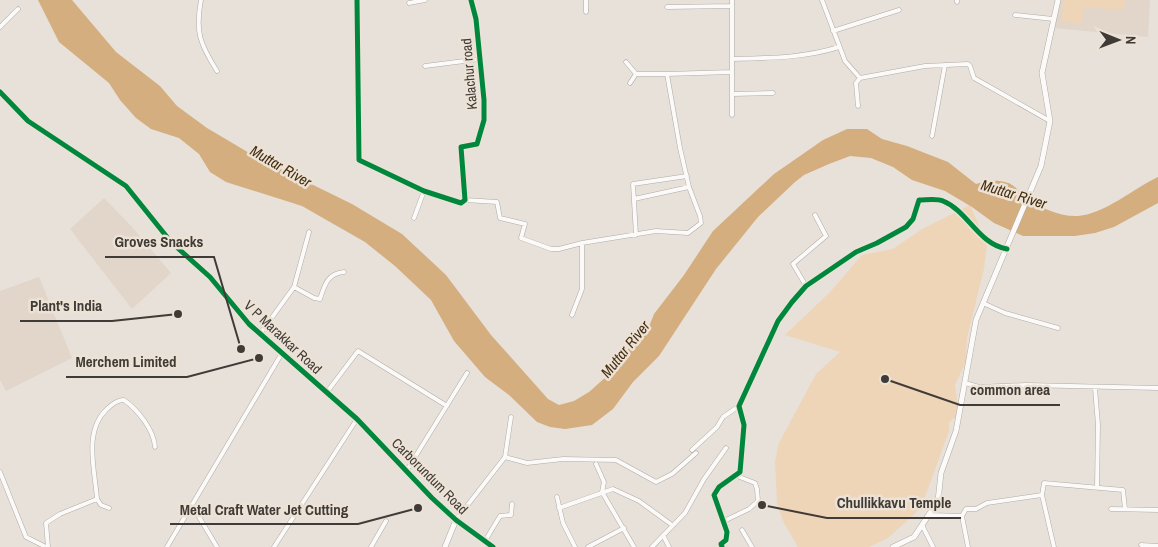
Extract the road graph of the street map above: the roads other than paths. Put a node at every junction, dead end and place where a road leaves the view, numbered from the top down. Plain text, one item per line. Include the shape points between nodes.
1 (200, 0) edge
2 (357, 0) edge
3 (425, 0) edge
4 (471, 0) edge
5 (586, 0) edge
6 (732, 0) edge
7 (822, 0) edge
8 (1058, 0) edge
9 (409, 3) dead end
10 (667, 6) dead end
11 (732, 6) junction
12 (18, 9) dead end
13 (899, 10) dead end
14 (586, 12) dead end
15 (1015, 15) dead end
16 (1054, 19) junction
17 (0, 28) edge
18 (834, 31) junction
19 (840, 47) junction
20 (480, 59) junction
21 (732, 59) junction
22 (626, 62) dead end
23 (945, 65) junction
24 (425, 66) dead end
25 (218, 71) dead end
26 (732, 72) junction
27 (636, 74) junction
28 (667, 74) junction
29 (860, 78) junction
30 (630, 83) dead end
31 (0, 92) edge
32 (773, 93) dead end
33 (732, 94) junction
34 (858, 106) dead end
35 (732, 114) dead end
36 (1050, 121) junction
37 (932, 136) dead end
38 (687, 176) junction
39 (689, 187) junction
40 (424, 191) junction
41 (634, 198) junction
42 (465, 200) junction
43 (815, 216) dead end
44 (414, 218) dead end
45 (309, 232) dead end
46 (636, 235) junction
47 (582, 243) junction
48 (1007, 249) junction
49 (344, 272) dead end
50 (806, 286) junction
51 (294, 287) junction
52 (983, 303) junction
53 (572, 315) dead end
54 (1058, 328) dead end
55 (260, 334) junction
56 (282, 353) junction
57 (467, 373) dead end
58 (965, 384) junction
59 (1095, 388) junction
60 (1158, 388) edge
61 (328, 392) junction
62 (447, 406) junction
63 (738, 406) junction
64 (511, 417) dead end
65 (357, 419) junction
66 (376, 438) joint
67 (155, 447) dead end
68 (726, 448) dead end
69 (504, 458) junction
70 (596, 464) dead end
71 (407, 470) junction
72 (0, 472) edge
73 (737, 476) junction
74 (1097, 487) junction
75 (602, 492) junction
76 (1042, 495) junction
77 (557, 497) dead end
78 (97, 499) junction
79 (512, 504) dead end
80 (192, 506) junction
81 (109, 508) dead end
82 (559, 508) junction
83 (1111, 509) dead end
84 (1125, 509) junction
85 (1158, 510) edge
86 (929, 515) junction
87 (962, 516) junction
88 (456, 520) junction
89 (386, 521) dead end
90 (724, 521) junction
91 (672, 525) junction
92 (922, 525) junction
93 (624, 528) junction
94 (742, 530) dead end
95 (664, 537) junction
96 (485, 541) junction
97 (1141, 545) dead end
98 (46, 546) edge
99 (1158, 546) edge
100 (167, 547) edge
101 (217, 547) edge
102 (274, 547) edge
103 (370, 547) edge
104 (445, 547) edge
105 (493, 547) edge
106 (575, 547) edge
107 (588, 547) edge
108 (634, 547) edge
109 (652, 547) edge
110 (669, 547) edge
111 (722, 547) edge
112 (752, 547) edge
113 (893, 547) edge
114 (933, 547) edge
115 (968, 547) edge
116 (1054, 547) edge

1 - 25 street via 198,34 202,47
2 - 40 street via 359,160
3 - 9 street
4 - 20 street, Kalachur road
5 - 14 street
6 - 11 street
7 - 18 street
8 - 16 street
10 - 11 street
11 - 21 street
12 - 17 street
13 - 18 street
15 - 16 street
16 - 36 street via 1042,73
18 - 19 street
19 - 21 street via 791,58
19 - 29 street via 845,61
20 - 24 street
20 - 42 street, Kalachur road via 484,120 477,144 461,147
21 - 26 street
22 - 27 street
23 - 29 street
23 - 36 street via 970,66 974,78
23 - 37 street
26 - 28 street
26 - 33 street
27 - 28 street
27 - 30 street
28 - 38 street
29 - 34 street via 856,83
31 - 55 street, V P Marakkar Road via 28,121 126,186 171,242 210,277
32 - 33 street
33 - 35 street
36 - 48 street via 1041,166
38 - 39 street
38 - 41 street via 633,184
39 - 41 street
39 - 46 street via 700,216 701,223 696,229 688,233 656,231
40 - 42 street via 461,203
40 - 44 street
41 - 46 street
42 - 47 street via 497,202 500,218 525,224 521,238 533,243 559,249
43 - 50 street via 826,236 793,264
45 - 51 street
46 - 47 street
47 - 53 street via 582,289
48 - 50 street via 998,248 942,200 919,200 913,219 906,227 856,252
48 - 52 street
49 - 51 street via 334,273 326,280 320,299
50 - 63 street via 778,321 758,370
51 - 55 street
52 - 54 street via 1005,313
52 - 58 street via 976,320
55 - 56 street, V P Marakkar Road
56 - 61 street, V P Marakkar Road
56 - 80 street
57 - 62 street
58 - 59 street via 979,387 1026,384
58 - 86 street via 956,431 941,473 938,501
59 - 60 street
59 - 74 street
61 - 62 street via 358,351
61 - 65 street, V P Marakkar Road
62 - 71 street
63 - 69 street via 723,416 717,427 672,474 656,482 616,460 563,459 527,463
63 - 73 street via 744,425
64 - 69 street
65 - 66 street, V P Marakkar Road
65 - 102 street
66 - 71 street, Carborundum Road
67 - 78 street via 155,437 131,405 121,400 108,408 92,438
68 - 91 street via 689,507
69 - 88 street
70 - 75 street via 604,482
71 - 88 street, Carborundum Road
72 - 98 street via 26,537
73 - 90 street via 719,487 714,495
73 - 90 street via 755,483 758,501
74 - 76 street via 1044,483
74 - 84 street via 1123,490
75 - 82 street
75 - 91 street via 621,491
75 - 93 street
76 - 87 street via 987,503 976,509 966,509
76 - 116 street
77 - 82 street
78 - 81 street
78 - 98 street via 60,514 46,524
79 - 96 street via 511,515 500,516
80 - 100 street
80 - 101 street
82 - 106 street
83 - 84 street
84 - 85 street
86 - 87 street
86 - 92 street
87 - 115 street
88 - 96 street, Carborundum Road
88 - 104 street
89 - 103 street
90 - 111 street via 726,540
91 - 95 street
92 - 113 street via 914,537
92 - 114 street
93 - 107 street
93 - 108 street
94 - 112 street
95 - 109 street
95 - 110 street
96 - 105 street, Carborundum Road
97 - 99 street

